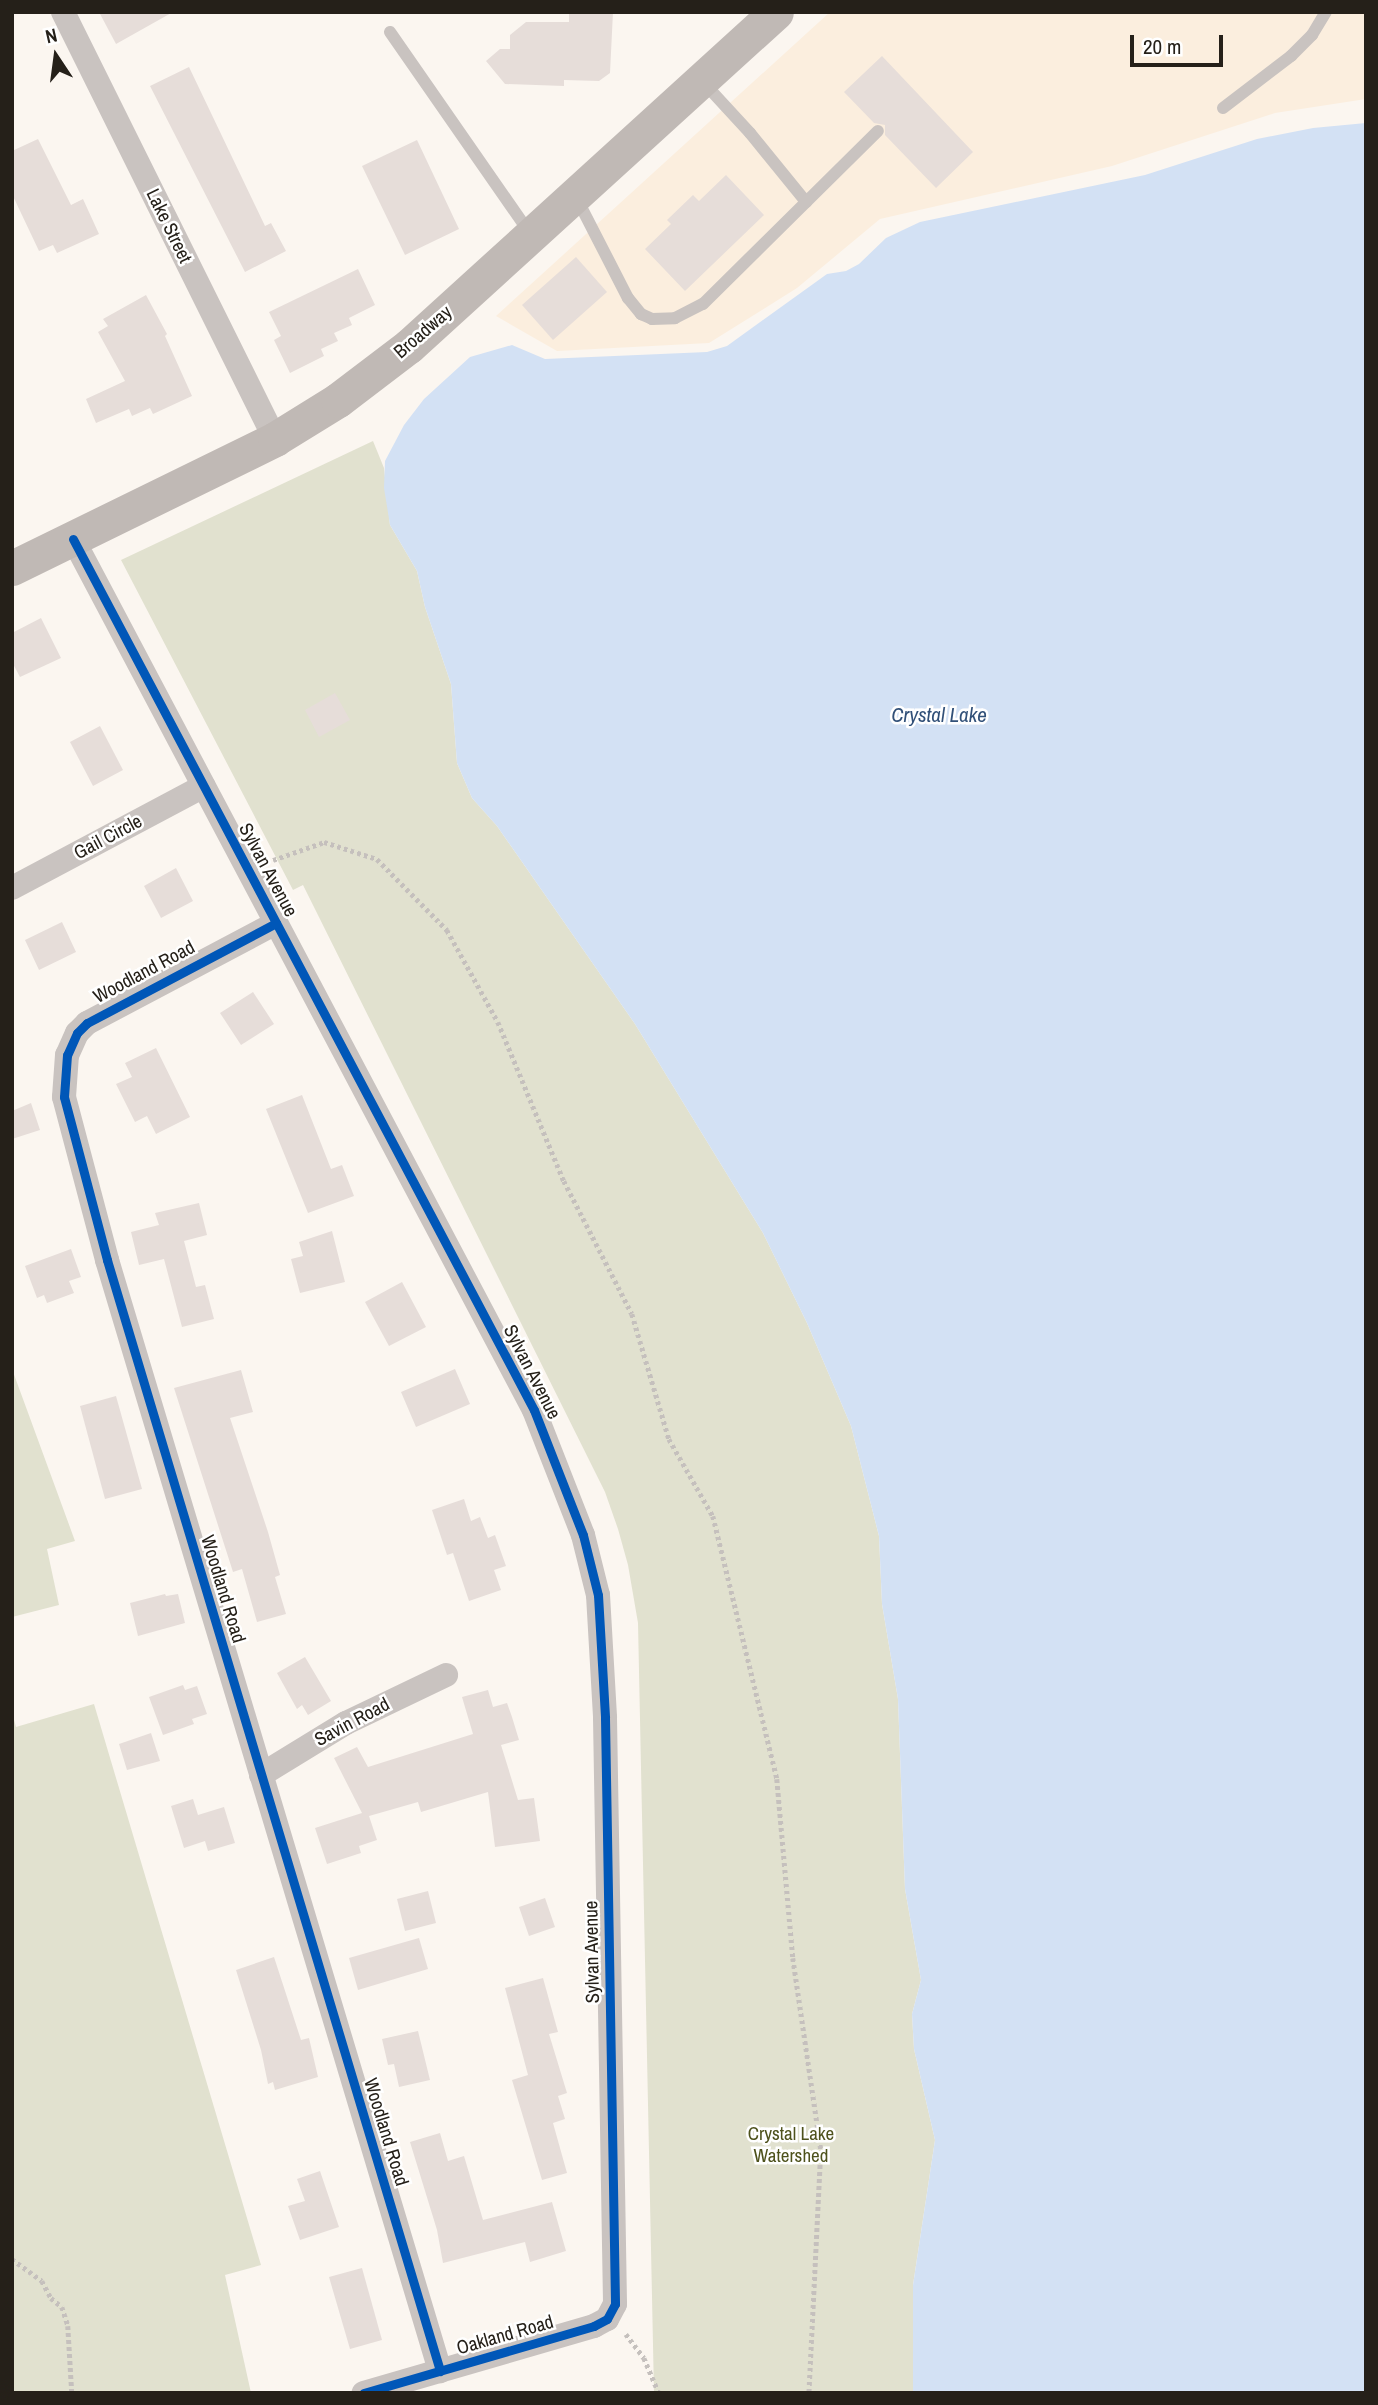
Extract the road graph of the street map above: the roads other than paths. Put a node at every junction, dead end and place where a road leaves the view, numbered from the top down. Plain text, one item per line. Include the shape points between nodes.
1 (63, 12) edge
2 (776, 12) edge
3 (1325, 12) edge
4 (390, 32) dead end
5 (701, 80) junction
6 (1223, 108) dead end
7 (878, 131) dead end
8 (575, 195) junction
9 (806, 202) junction
10 (531, 236) junction
11 (275, 439) junction
12 (73, 539) junction
13 (12, 568) edge
14 (204, 786) junction
15 (12, 888) edge
16 (276, 923) junction
17 (446, 1675) dead end
18 (261, 1775) junction
19 (610, 2314) joint
20 (440, 2371) junction
21 (364, 2393) edge

1 - 11 street, Lake Street
2 - 5 street, Broadway
3 - 6 lane via 1291,57
4 - 10 lane
5 - 8 street, Broadway
5 - 9 lane
7 - 9 lane
8 - 9 lane via 628,298 640,314 652,320 686,315 703,304
8 - 10 street, Broadway
10 - 11 street, Broadway via 379,370
11 - 12 street, Broadway
12 - 13 street, Broadway
12 - 14 street, Sylvan Avenue
14 - 15 street, Gail Circle
14 - 16 street, Sylvan Avenue
16 - 18 street, Woodland Road via 87,1023 67,1055 63,1087 107,1261
16 - 19 street, Sylvan Avenue via 534,1410 579,1522 595,1577 606,1718 617,2287
17 - 18 street, Savin Road via 346,1723
18 - 20 street, Woodland Road
19 - 20 street, Oakland Road via 603,2322 572,2334
20 - 21 street, Oakland Road

